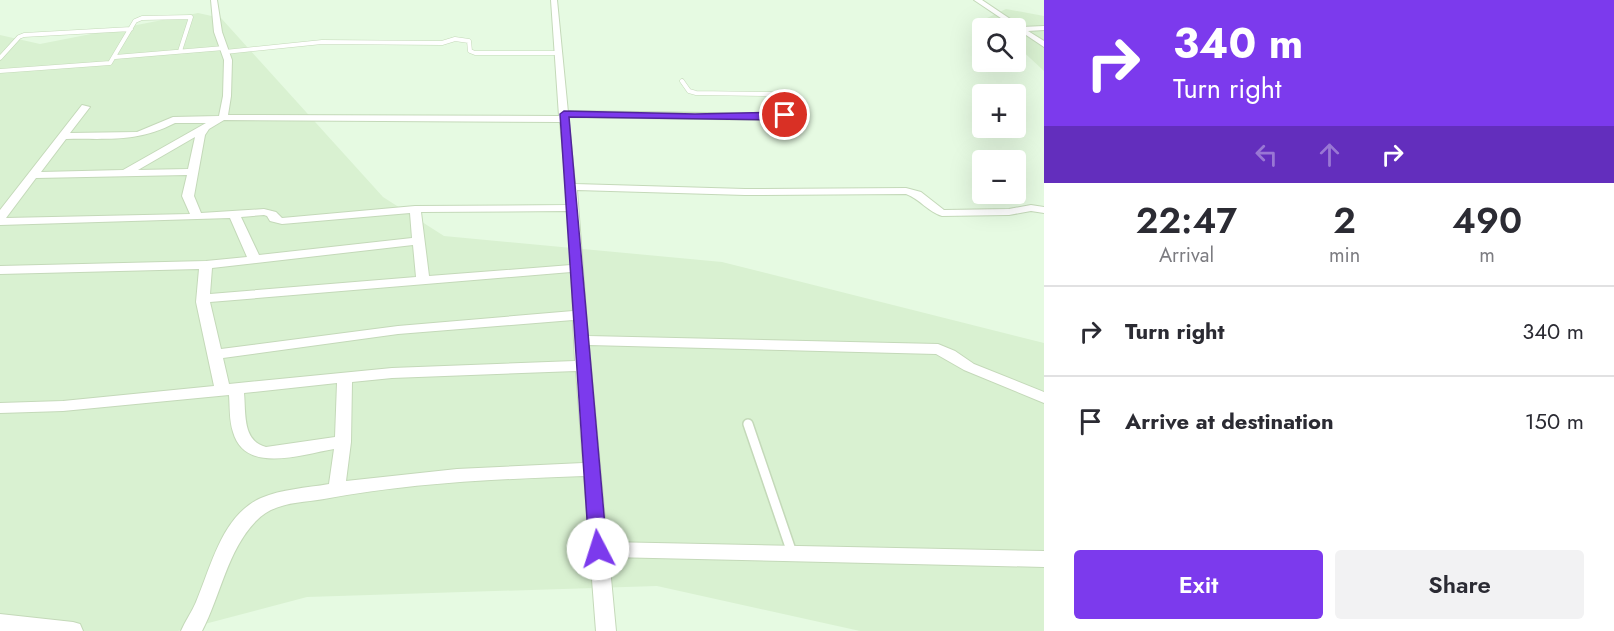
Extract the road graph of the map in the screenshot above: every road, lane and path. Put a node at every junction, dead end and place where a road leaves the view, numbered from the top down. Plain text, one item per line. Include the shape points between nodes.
1 (214, 0) edge
2 (555, 0) edge
3 (978, 0) edge
4 (1005, 18) edge
5 (1026, 28) edge
6 (1044, 28) edge
7 (130, 29) junction
8 (1026, 32) edge
9 (1044, 45) edge
10 (224, 50) junction
11 (180, 51) junction
12 (559, 53) junction
13 (2, 54) edge
14 (115, 57) junction
15 (0, 71) edge
16 (681, 81) dead end
17 (85, 107) dead end
18 (565, 117) junction
19 (221, 118) junction
20 (206, 127) junction
21 (64, 136) junction
22 (126, 172) junction
23 (191, 172) junction
24 (35, 175) junction
25 (570, 187) junction
26 (573, 208) junction
27 (415, 209) junction
28 (1044, 210) edge
29 (234, 214) junction
30 (197, 217) junction
31 (0, 220) edge
32 (418, 241) junction
33 (255, 260) junction
34 (206, 265) junction
35 (578, 268) junction
36 (0, 270) edge
37 (423, 282) junction
38 (204, 298) junction
39 (581, 315) junction
40 (583, 340) junction
41 (215, 354) junction
42 (583, 366) junction
43 (345, 378) junction
44 (230, 391) junction
45 (1044, 398) edge
46 (0, 408) edge
47 (748, 424) dead end
48 (343, 442) junction
49 (591, 469) junction
50 (337, 489) junction
51 (598, 549) junction
52 (792, 553) junction
53 (1044, 559) edge
54 (0, 623) edge
55 (73, 631) edge
56 (191, 631) edge
57 (606, 631) edge

1 - 10 street
2 - 12 street
3 - 4 street
5 - 6 street
7 - 11 lane via 139,19 190,17
7 - 13 lane via 24,35
7 - 14 lane
8 - 9 street
10 - 11 lane
10 - 12 lane via 322,42 442,43 464,39 475,53
10 - 19 street via 228,74
11 - 14 lane
12 - 18 street
14 - 15 lane via 102,64
16 - 18 lane via 696,93 771,94 785,115
17 - 21 street
18 - 19 street
18 - 25 street
19 - 20 street
19 - 21 street via 173,120 137,135
20 - 22 street
20 - 23 street via 200,135
21 - 24 street
22 - 23 street
22 - 24 street
23 - 30 street via 188,196
24 - 31 street
25 - 26 street
25 - 28 street via 906,191 918,193 942,213
26 - 27 street
26 - 35 street
27 - 29 street via 282,220 274,219 268,212
27 - 32 street
29 - 30 street
29 - 33 street
30 - 31 street
32 - 33 street
32 - 37 street
33 - 34 street
34 - 36 street
34 - 38 street
35 - 37 street
35 - 39 street
37 - 38 street
38 - 41 street
39 - 40 street
39 - 41 street via 461,322
40 - 42 street
40 - 45 street via 938,349 969,367
41 - 44 street
42 - 43 street
42 - 49 street
43 - 44 street
43 - 48 street
44 - 46 street
44 - 48 street via 241,436 249,449 266,453
47 - 52 lane
48 - 50 street
49 - 50 street via 402,478
49 - 51 street
50 - 56 street via 270,502 250,514 225,553 201,616
51 - 52 street
51 - 57 street
52 - 53 street
54 - 55 street

